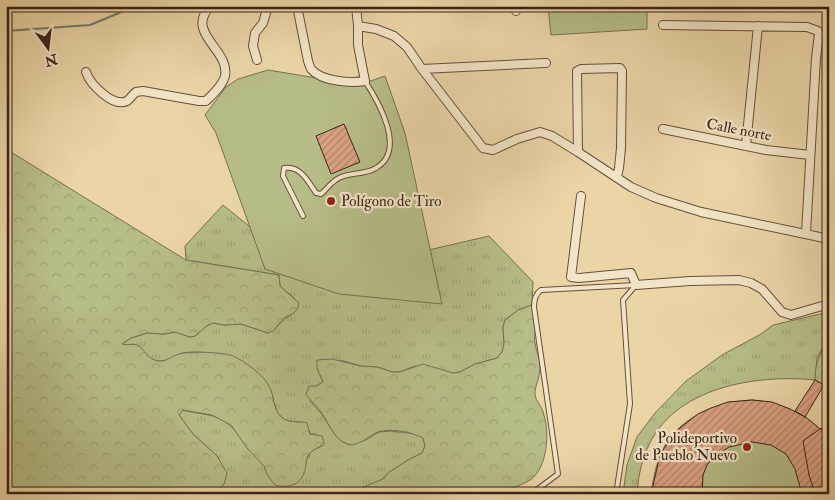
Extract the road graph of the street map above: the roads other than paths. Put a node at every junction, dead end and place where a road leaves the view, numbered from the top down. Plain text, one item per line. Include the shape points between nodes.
1 (210, 6) edge
2 (268, 6) edge
3 (297, 6) edge
4 (356, 6) edge
5 (663, 25) dead end
6 (358, 26) junction
7 (758, 26) junction
8 (257, 60) dead end
9 (546, 63) dead end
10 (422, 69) junction
11 (86, 72) dead end
12 (365, 81) junction
13 (663, 129) dead end
14 (746, 145) junction
15 (578, 152) junction
16 (810, 155) junction
17 (617, 177) junction
18 (581, 196) dead end
19 (303, 216) dead end
20 (806, 233) junction
21 (829, 239) edge
22 (636, 285) junction
23 (829, 304) edge
24 (531, 494) edge
25 (616, 494) edge

1 - 11 street via 206,11 203,31 221,58 225,76 206,100 143,91 136,92 128,101 120,102 112,100 89,81
2 - 8 street via 263,23 255,33 253,46
3 - 12 street via 311,69 333,80
4 - 6 street
5 - 7 street
6 - 10 street via 394,36 407,47
6 - 12 street
7 - 14 street
7 - 16 street via 807,27 819,34
9 - 10 street
10 - 15 street via 483,148 494,150 540,132
12 - 19 lane via 388,126 388,152 382,164 375,169 337,179 321,194 316,193 302,173 294,168 284,168 283,176
13 - 14 street, Calle norte
14 - 16 street, Calle norte
15 - 17 street
15 - 17 street via 577,71 620,68 621,138
16 - 20 street
17 - 20 street via 641,192 701,212
18 - 22 street via 571,277 631,274
20 - 21 street
22 - 23 street via 738,280 762,289 782,312 791,315
22 - 24 lane via 541,290 536,294 534,307 558,474
22 - 25 lane via 623,300 630,404

